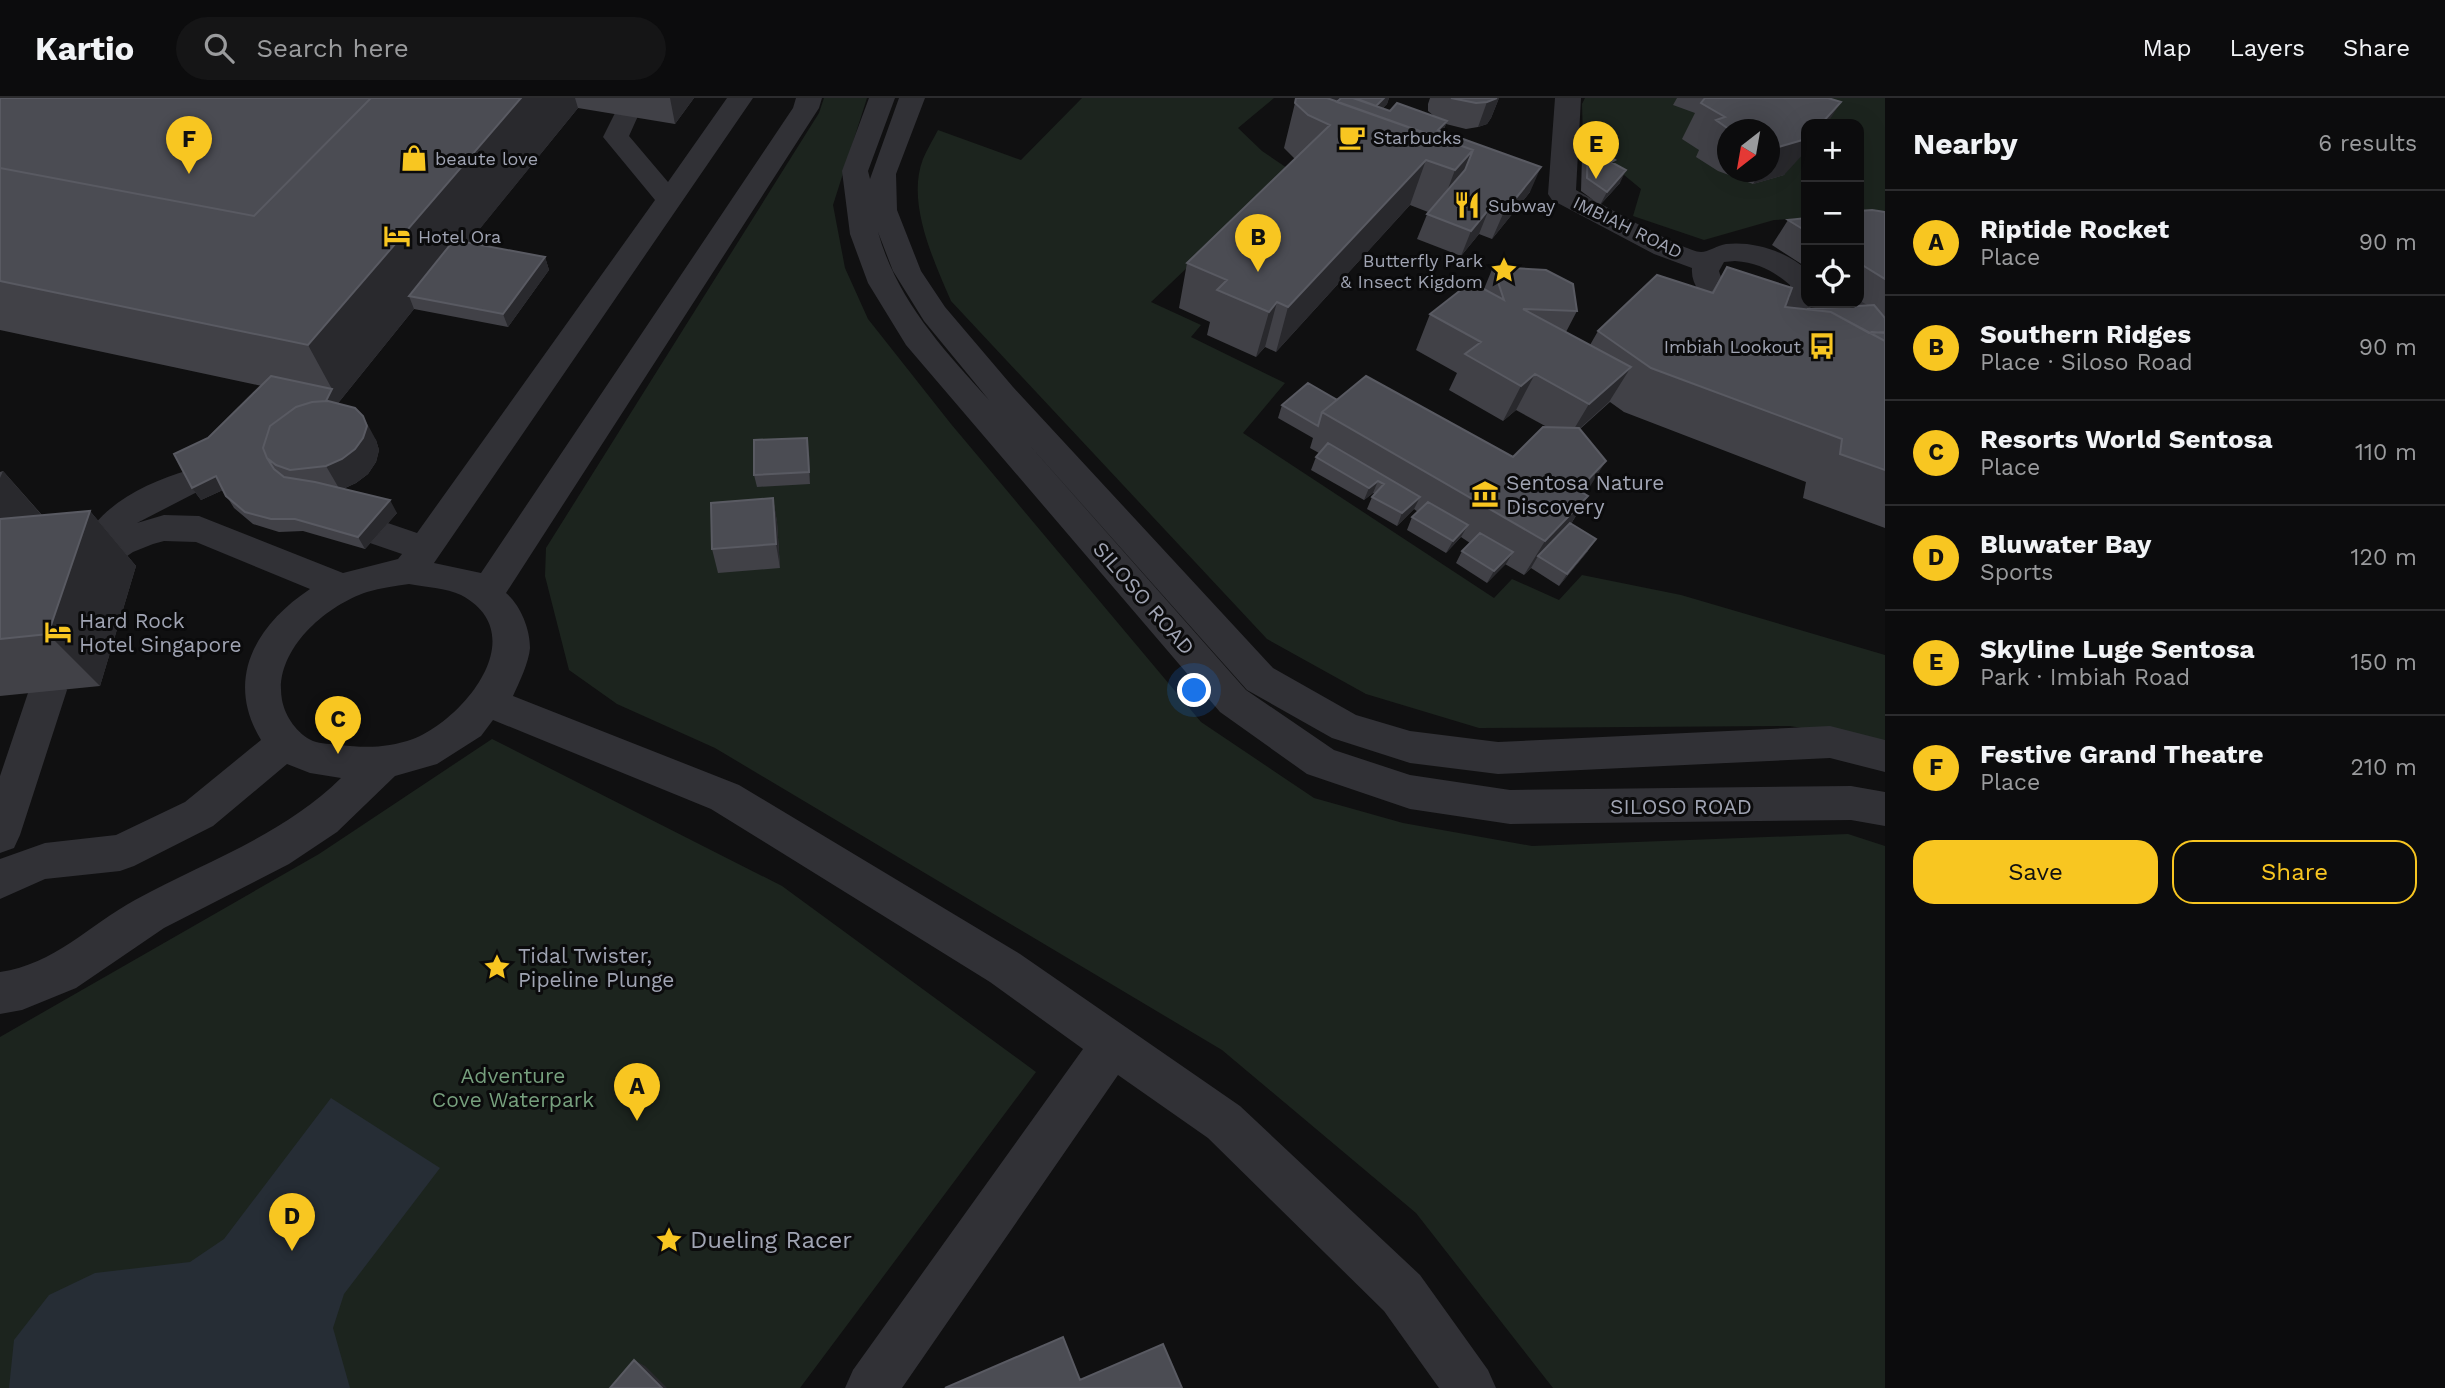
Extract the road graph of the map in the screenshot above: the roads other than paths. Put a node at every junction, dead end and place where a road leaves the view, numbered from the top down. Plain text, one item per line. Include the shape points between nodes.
1 (740, 98) edge
2 (809, 98) edge
3 (882, 98) edge
4 (912, 98) edge
5 (1568, 98) edge
6 (625, 116) dead end
7 (668, 199) junction
8 (1707, 264) junction
9 (1801, 279) edge
10 (1823, 311) edge
11 (1885, 315) edge
12 (1885, 332) edge
13 (189, 482) edge
14 (379, 533) dead end
15 (417, 559) junction
16 (343, 588) junction
17 (487, 593) junction
18 (48, 691) dead end
19 (490, 703) junction
20 (286, 743) junction
21 (1885, 757) edge
22 (381, 764) junction
23 (1885, 809) edge
24 (0, 835) edge
25 (0, 880) edge
26 (0, 993) edge
27 (1113, 1044) junction
28 (871, 1388) edge
29 (1470, 1388) edge

1 - 7 street
2 - 17 street
3 - 23 street, SILOSO ROAD via 855,171 864,233 882,283 917,338 1244,709 1321,762 1410,792 1510,807 1852,803
4 - 21 street, SILOSO ROAD via 883,174 883,210 907,271 934,314 1002,395 1260,679 1345,727 1410,747 1498,758 1830,742
5 - 8 street, IMBIAH ROAD via 1562,194 1664,248
6 - 7 street via 616,137
7 - 15 street
8 - 9 street via 1728,253 1762,255
8 - 10 street via 1707,281 1727,299 1772,312
10 - 11 street
10 - 12 street
13 - 16 street via 125,515 102,535 90,565 143,534 164,528 199,529
14 - 15 street
15 - 16 street
15 - 17 street
16 - 20 street via 310,607 284,632 267,662 262,691 268,720
17 - 19 street via 507,620 512,639 503,682
18 - 24 street
19 - 22 street via 442,743
19 - 27 street via 725,797 1005,968
20 - 22 street via 328,763
20 - 25 street via 199,814 120,853 45,861
22 - 26 street via 316,825 227,877 148,915 44,984
27 - 28 street
27 - 29 street via 1224,1122 1402,1293

